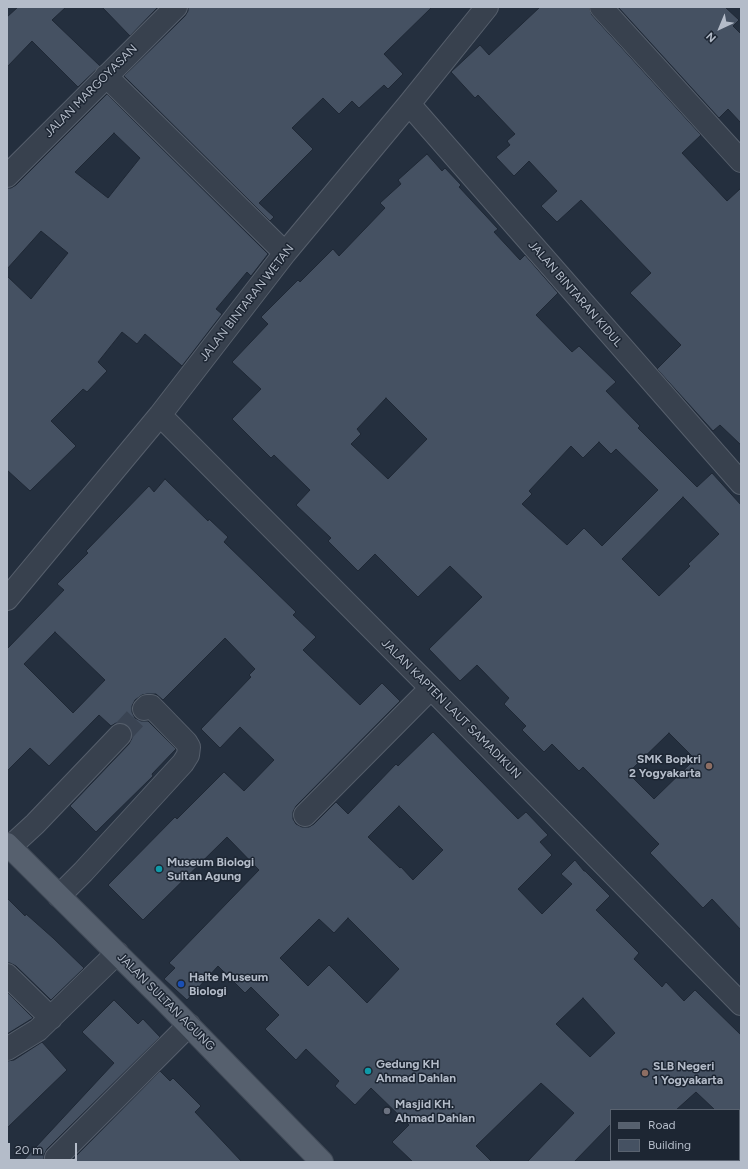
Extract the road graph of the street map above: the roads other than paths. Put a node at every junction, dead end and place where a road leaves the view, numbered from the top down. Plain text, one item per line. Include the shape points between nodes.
1 (176, 7) edge
2 (487, 7) edge
3 (602, 7) edge
4 (106, 76) junction
5 (410, 104) junction
6 (741, 161) edge
7 (7, 176) edge
8 (285, 253) junction
9 (160, 415) junction
10 (741, 483) edge
11 (7, 599) edge
12 (431, 688) junction
13 (144, 709) dead end
14 (120, 735) tunnel mouth
15 (305, 816) dead end
16 (8, 846) edge
17 (59, 896) junction
18 (117, 953) junction
19 (7, 975) edge
20 (741, 1004) edge
21 (51, 1018) junction
22 (189, 1025) junction
23 (7, 1049) edge
24 (56, 1158) dead end
25 (322, 1162) edge

1 - 4 street, JALAN MARGOYASAN
2 - 5 street, JALAN BINTARAN WETAN
3 - 6 street
4 - 7 street, JALAN MARGOYASAN
4 - 8 street
5 - 8 street, JALAN BINTARAN WETAN
5 - 10 street, JALAN BINTARAN KIDUL
8 - 9 street, JALAN BINTARAN WETAN
9 - 11 street, JALAN BINTARAN WETAN
9 - 12 street, JALAN KAPTEN LAUT SAMADIKUN
12 - 15 street
12 - 20 street, JALAN KAPTEN LAUT SAMADIKUN
13 - 17 street via 151,706 186,742 189,747 188,755
14 - 16 street via 35,824
16 - 17 main road, JALAN SULTAN AGUNG
17 - 18 main road, JALAN SULTAN AGUNG
18 - 21 street
18 - 22 main road, JALAN SULTAN AGUNG
19 - 21 street
21 - 23 street via 38,1030
22 - 24 street
22 - 25 main road, JALAN SULTAN AGUNG

